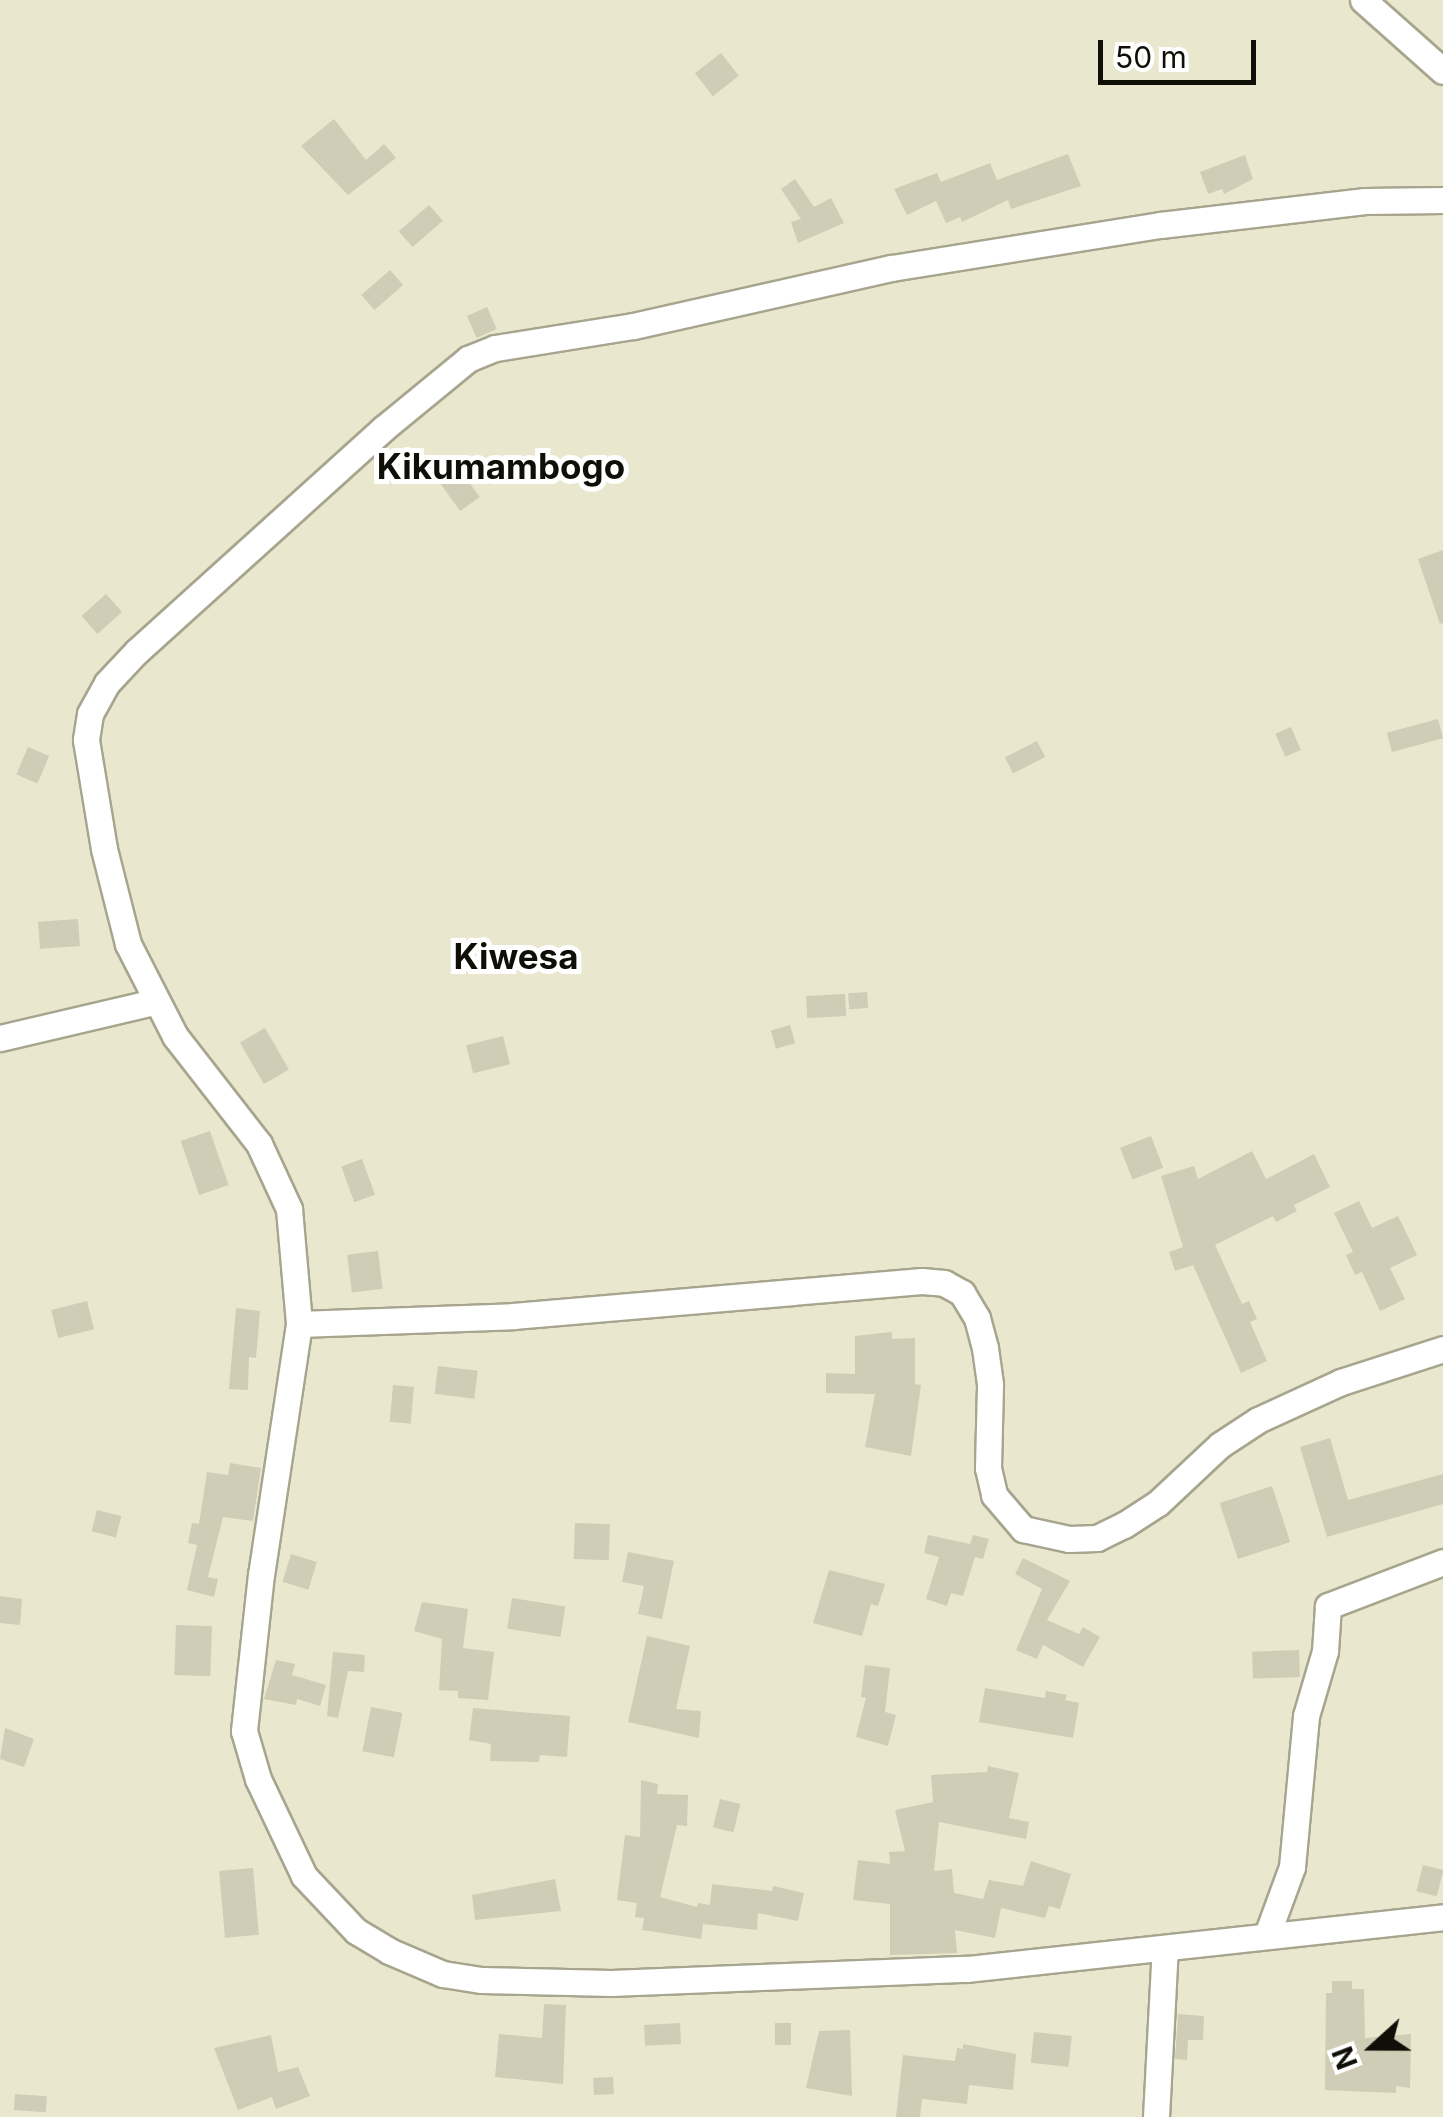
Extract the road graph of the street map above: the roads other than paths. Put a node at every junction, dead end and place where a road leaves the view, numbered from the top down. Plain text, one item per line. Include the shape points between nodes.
1 (1363, 0) edge
2 (1443, 71) edge
3 (1443, 200) edge
4 (154, 1002) junction
5 (0, 1038) edge
6 (299, 1324) junction
7 (1443, 1349) edge
8 (1443, 1562) edge
9 (1443, 1917) edge
10 (1267, 1935) junction
11 (1165, 1948) junction
12 (1156, 2117) edge

1 - 2 street
3 - 4 street via 1160,225 946,259 633,326 495,348 468,359 136,651 90,714 86,740 104,849 128,944
4 - 5 street
4 - 6 street via 274,1172 289,1208
6 - 7 street via 513,1316 944,1283 962,1293 985,1348 994,1495 1024,1529 1070,1539 1097,1538 1124,1525 1258,1420 1341,1382
6 - 11 street via 260,1574 244,1730 258,1778 304,1876 356,1931 443,1974 611,1984 967,1969
8 - 10 street via 1328,1606 1325,1652 1306,1716 1292,1867
9 - 10 street
10 - 11 street
11 - 12 street

